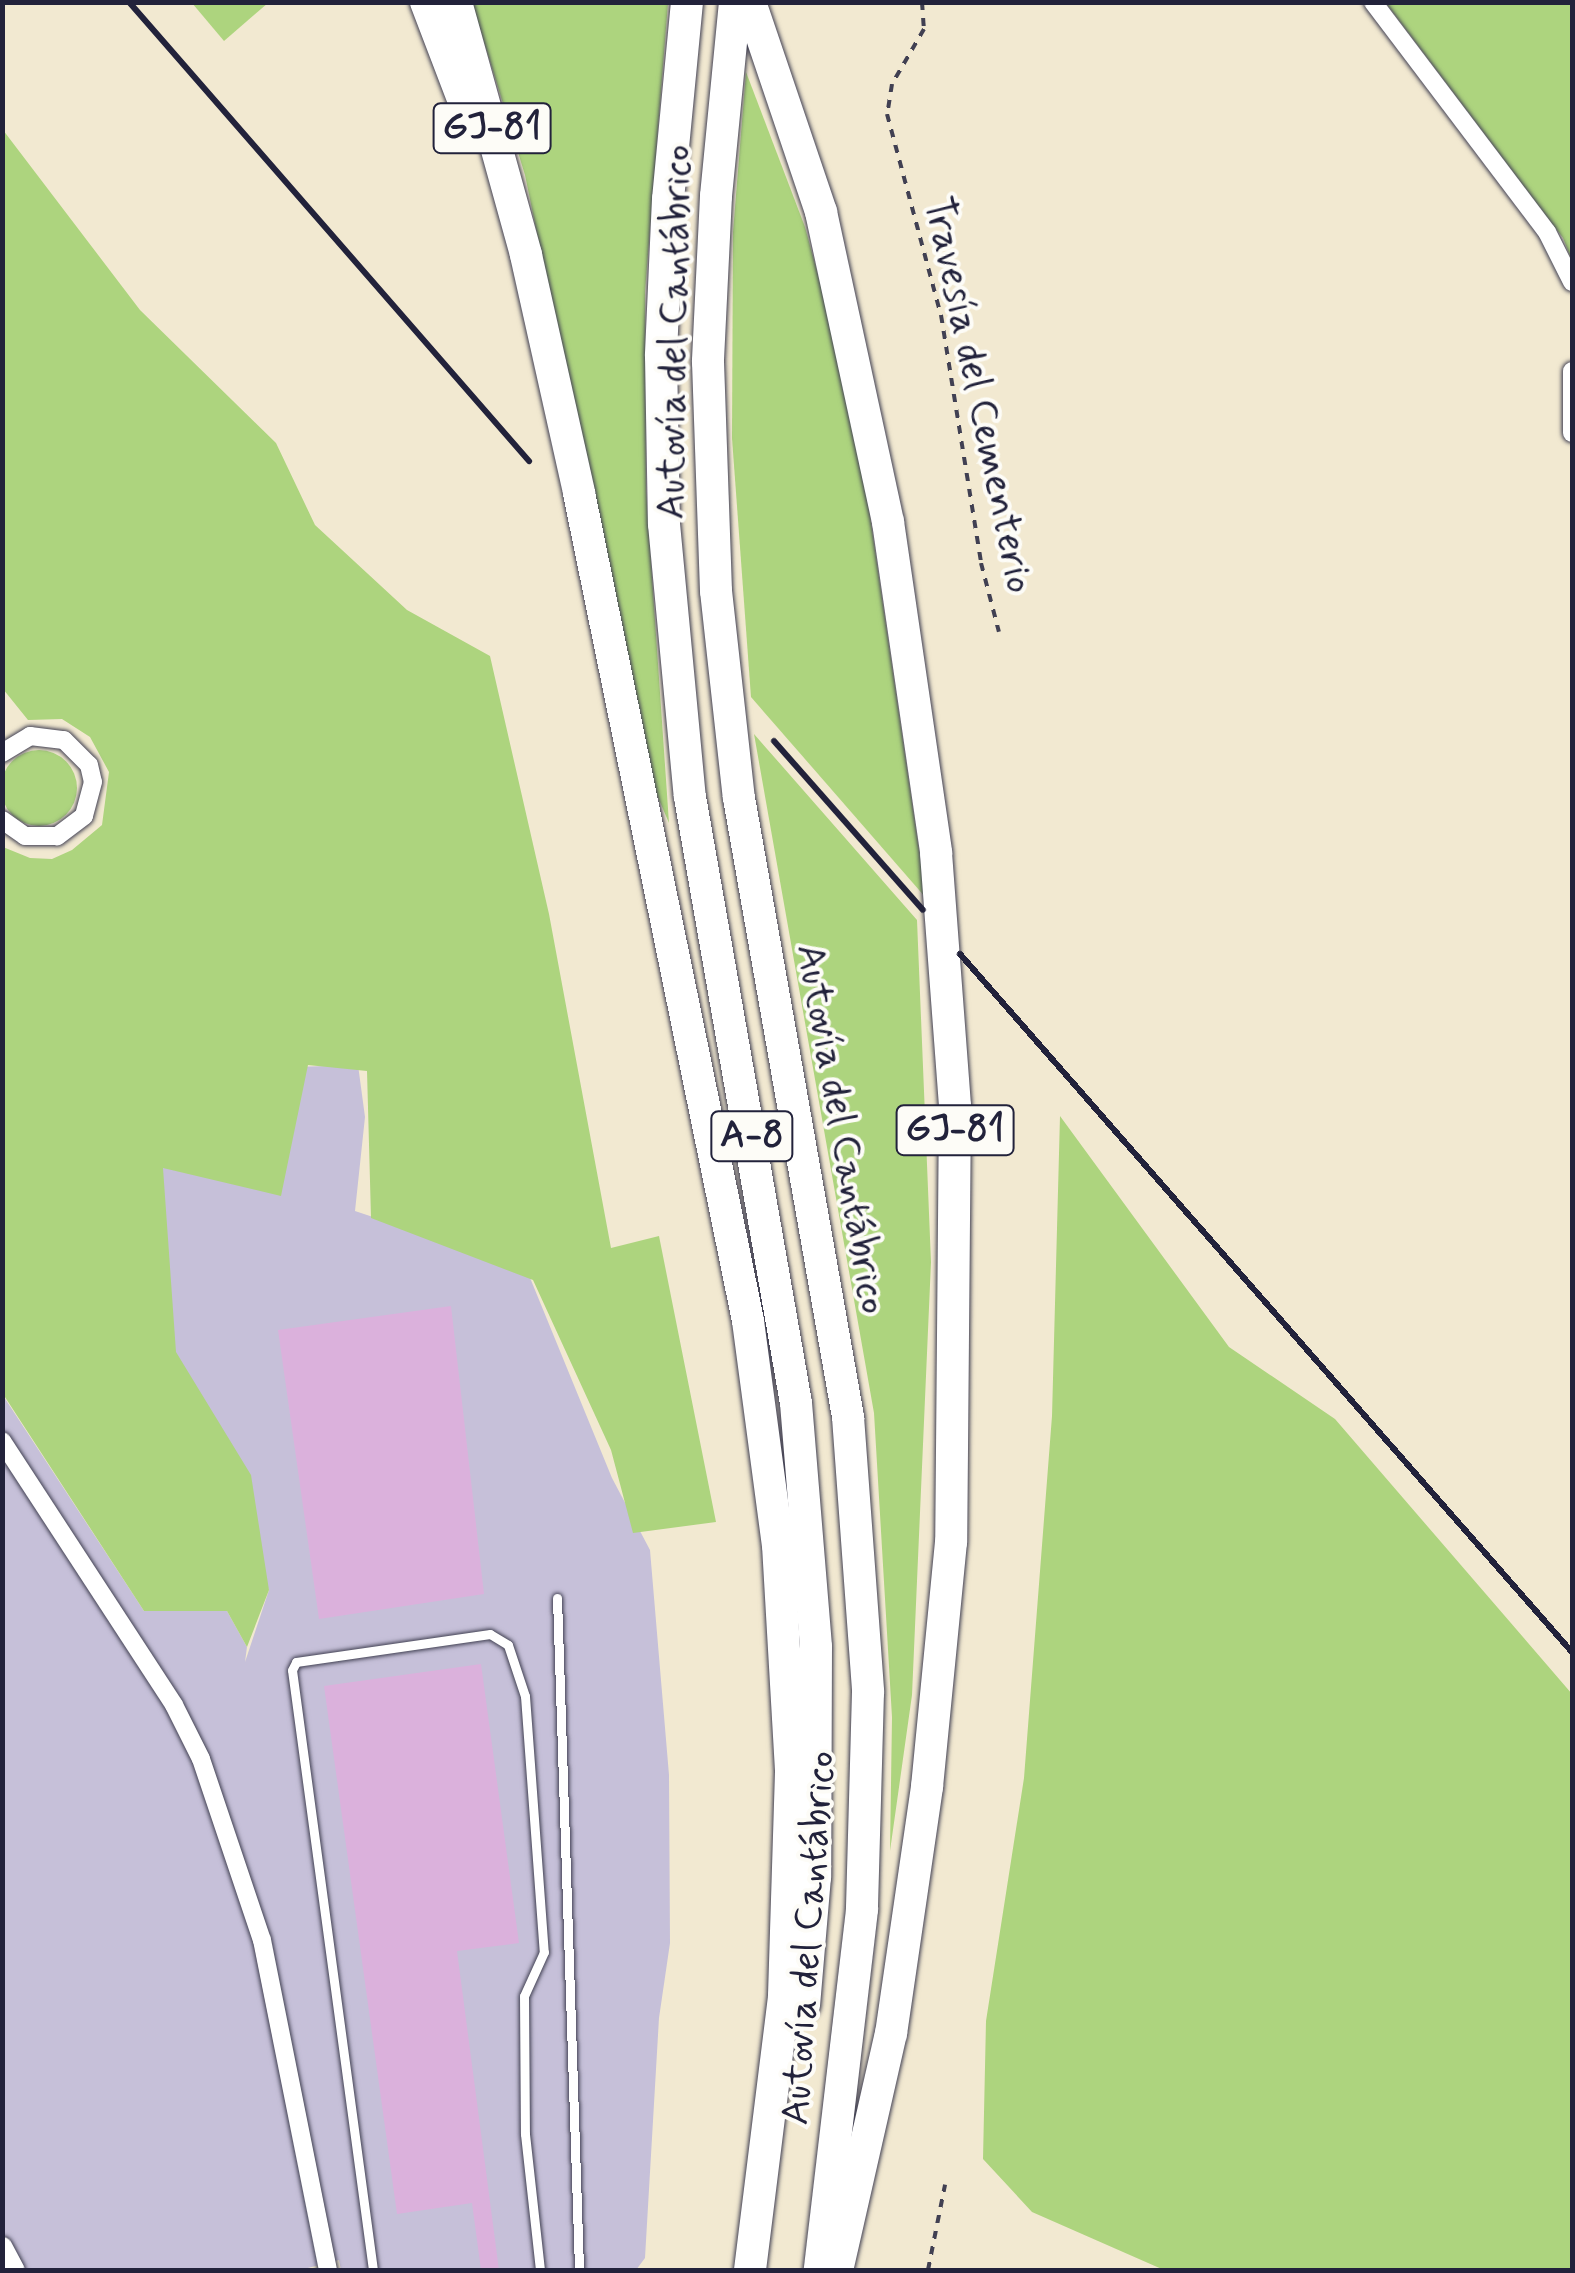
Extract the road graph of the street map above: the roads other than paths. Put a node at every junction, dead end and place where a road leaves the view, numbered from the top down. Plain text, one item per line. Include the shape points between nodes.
1 (426, 2) edge
2 (456, 2) edge
3 (688, 2) edge
4 (735, 2) edge
5 (750, 2) edge
6 (1373, 2) edge
7 (526, 255) junction
8 (1572, 282) edge
9 (1572, 371) edge
10 (1572, 433) edge
11 (6, 741) edge
12 (2, 820) edge
13 (2, 1442) edge
14 (557, 1598) dead end
15 (2, 2246) edge
16 (16, 2270) edge
17 (328, 2270) edge
18 (373, 2270) edge
19 (540, 2270) edge
20 (579, 2270) edge
21 (750, 2270) edge
22 (770, 2270) edge
23 (820, 2270) edge
24 (837, 2270) edge

1 - 7 highway
2 - 7 highway, GJ-81
3 - 22 highway, Autovía del Cantábrico / A-8 via 667,218 664,524 690,797 796,1403 816,1646 814,1878 795,2108
4 - 23 highway, Autovía del Cantábrico / A-8 via 708,362 716,590 739,798 848,1417 868,1692 862,1910
5 - 24 highway, GJ-81 via 821,212 888,522 936,852 955,1106 952,1542 892,2033
6 - 8 street via 1547,232
7 - 21 highway, GJ-81 via 748,1321 778,1546 790,1772 784,1997
9 - 10 street
11 - 12 street via 48,735 78,750 89,765 92,800 84,816 57,836 25,836
13 - 17 street via 174,1705 201,1759 262,1940
14 - 20 lane
15 - 16 street
18 - 19 lane via 292,1670 296,1662 490,1634 508,1645 524,1696 542,1912 544,1952 524,1996 526,2134

